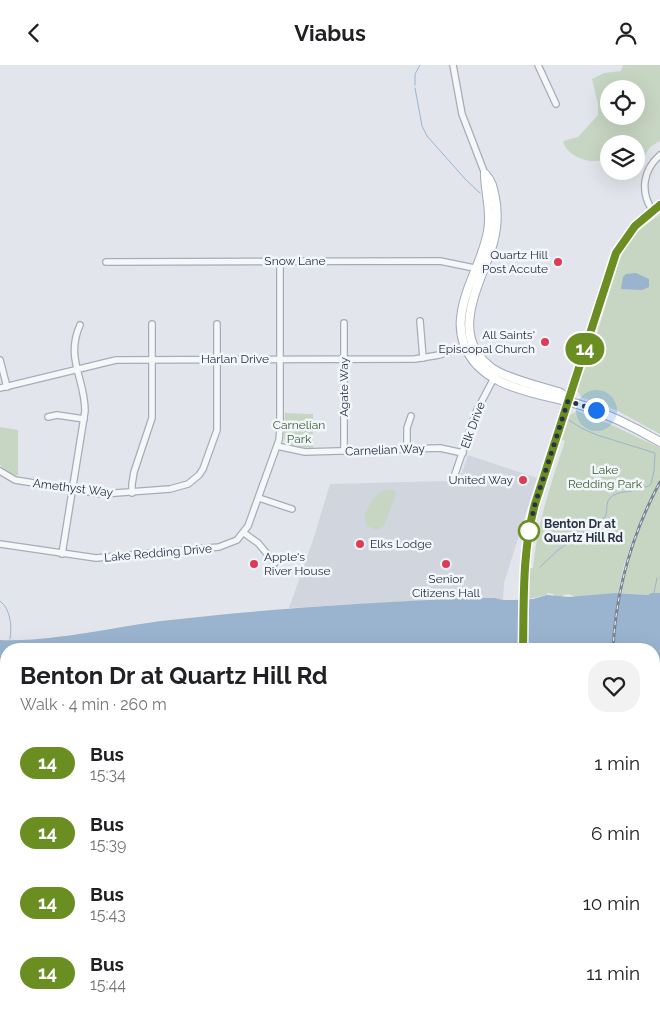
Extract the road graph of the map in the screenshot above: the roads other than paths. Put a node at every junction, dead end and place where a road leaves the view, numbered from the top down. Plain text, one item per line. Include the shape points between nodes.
1 (454, 65) edge
2 (538, 65) edge
3 (556, 104) dead end
4 (660, 155) edge
5 (485, 174) joint
6 (660, 205) edge
7 (652, 210) junction
8 (280, 261) junction
9 (106, 263) dead end
10 (480, 269) junction
11 (420, 321) dead end
12 (344, 323) dead end
13 (152, 324) dead end
14 (218, 324) dead end
15 (80, 325) dead end
16 (469, 345) junction
17 (423, 358) junction
18 (152, 359) junction
19 (218, 359) junction
20 (280, 359) junction
21 (343, 359) junction
22 (0, 360) edge
23 (77, 369) junction
24 (496, 375) junction
25 (3, 387) edge
26 (568, 401) junction
27 (411, 416) dead end
28 (48, 417) dead end
29 (84, 419) junction
30 (660, 442) edge
31 (277, 446) junction
32 (407, 449) junction
33 (344, 451) junction
34 (463, 453) junction
35 (0, 471) edge
36 (453, 480) dead end
37 (72, 489) junction
38 (132, 493) junction
39 (258, 498) junction
40 (292, 509) dead end
41 (244, 533) junction
42 (0, 544) edge
43 (62, 554) junction
44 (275, 563) dead end
45 (523, 643) edge

1 - 5 street via 462,114
2 - 3 street
4 - 7 street via 650,166 645,180 645,195
5 - 10 main road via 489,229
6 - 7 street
7 - 26 street via 635,226 616,253
8 - 9 street, Snow Lane
8 - 10 street, Snow Lane via 440,261
8 - 20 street
10 - 16 main road via 461,316 461,330
11 - 17 street
12 - 21 street, Agate Way
13 - 18 street
14 - 19 street, Amethyst Way
15 - 23 street via 74,347
16 - 17 street, Harlan Drive
16 - 24 main road
17 - 21 street, Harlan Drive
18 - 19 street, Harlan Drive
18 - 23 street, Harlan Drive via 116,360
18 - 38 street via 151,424 134,472
19 - 20 street, Harlan Drive
19 - 38 street, Amethyst Way via 218,425 202,471 192,482 179,487
20 - 21 street, Harlan Drive
20 - 31 street
21 - 33 street, Agate Way
22 - 25 street
23 - 25 street, Harlan Drive
23 - 29 street via 85,404
24 - 26 main road via 561,393
24 - 34 street, Elk Drive via 479,404
26 - 30 main road via 614,418
26 - 45 street via 533,511 524,581
27 - 32 street via 407,428
28 - 29 street via 61,415
29 - 37 street
31 - 33 street, Carnelian Way via 301,452
31 - 39 street
32 - 33 street, Carnelian Way
32 - 34 street, Carnelian Way via 444,448
34 - 36 street, Elk Drive
35 - 37 street, Amethyst Way via 15,480
37 - 38 street, Amethyst Way via 102,494
37 - 43 street
39 - 40 street
39 - 41 street
41 - 43 street, Lake Redding Drive via 234,542 219,547 99,558
41 - 44 street
42 - 43 street, Lake Redding Drive

